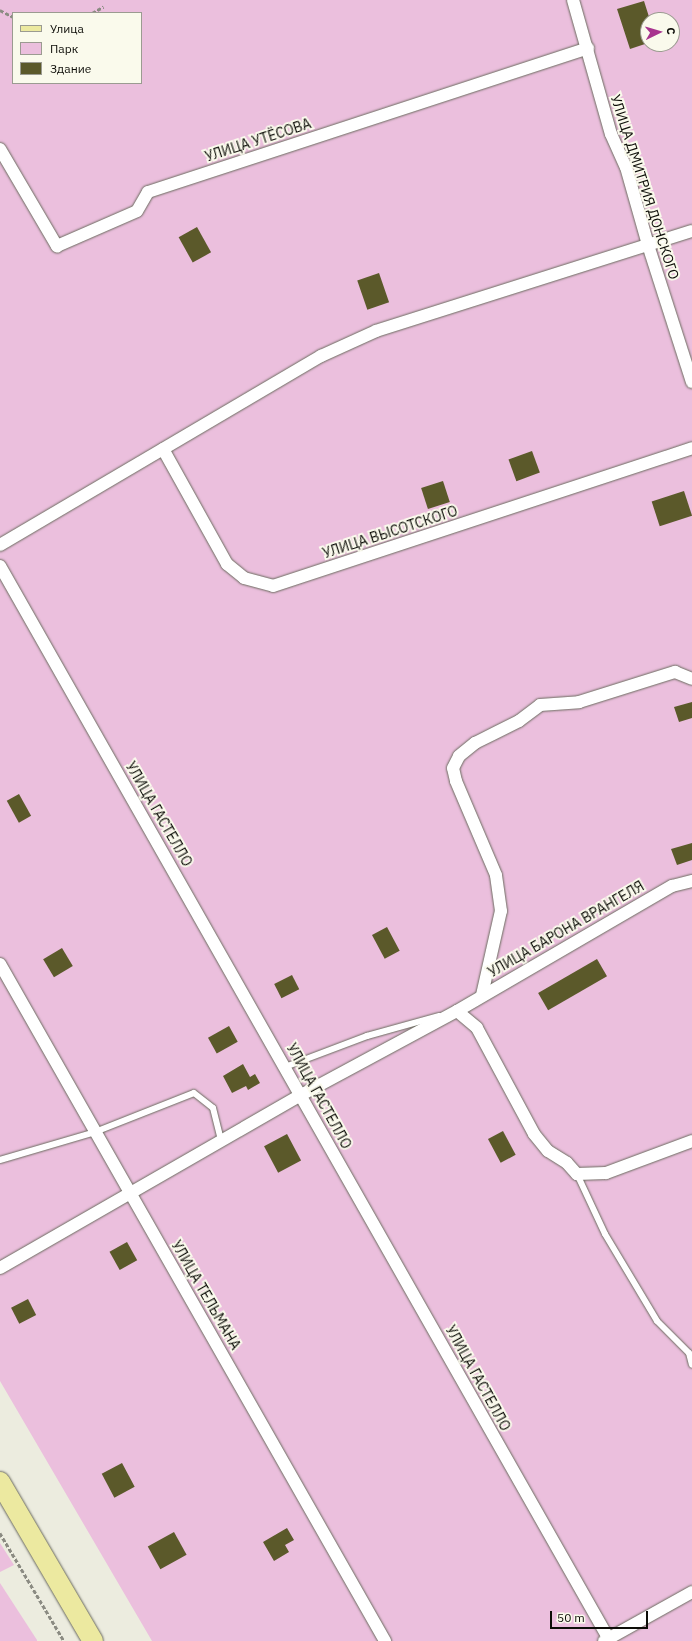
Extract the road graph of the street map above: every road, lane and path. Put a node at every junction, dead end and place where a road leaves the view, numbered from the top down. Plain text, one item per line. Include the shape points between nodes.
1 (572, 0) edge
2 (103, 7) dead end
3 (0, 10) edge
4 (94, 12) edge
5 (12, 16) edge
6 (588, 48) junction
7 (0, 149) edge
8 (692, 231) edge
9 (648, 245) junction
10 (692, 382) edge
11 (692, 448) edge
12 (162, 449) junction
13 (0, 545) edge
14 (0, 566) edge
15 (692, 679) edge
16 (692, 881) edge
17 (0, 964) edge
18 (482, 995) junction
19 (457, 1011) junction
20 (285, 1067) junction
21 (301, 1095) junction
22 (95, 1132) junction
23 (221, 1141) junction
24 (692, 1141) edge
25 (0, 1160) edge
26 (577, 1174) junction
27 (131, 1193) junction
28 (0, 1268) edge
29 (692, 1365) edge
30 (0, 1482) edge
31 (0, 1533) edge
32 (692, 1592) edge
33 (608, 1640) edge
34 (64, 1641) edge
35 (92, 1641) edge
36 (386, 1641) edge

1 - 6 street, УЛИЦА ДМИТРИЯ ДОНСКОГО
2 - 4 path
3 - 5 path
6 - 7 street, УЛИЦА УТЁСОВА via 148,192 137,211 57,246
6 - 9 street, УЛИЦА ДМИТРИЯ ДОНСКОГО via 611,134 626,166
8 - 9 street
9 - 10 street, УЛИЦА ДМИТРИЯ ДОНСКОГО
9 - 12 street via 376,332 321,356
11 - 12 street, УЛИЦА ВЫСОТСКОГО via 273,586 244,578 227,564
12 - 13 street
14 - 20 street, УЛИЦА ГАСТЕЛЛО
15 - 18 street via 675,672 579,702 540,705 519,721 475,743 459,756 453,768 456,781 496,875 501,911
16 - 18 street, УЛИЦА БАРОНА ВРАНГЕЛЯ via 672,886
17 - 22 street, УЛИЦА ТЕЛЬМАНА
18 - 19 street, УЛИЦА БАРОНА ВРАНГЕЛЯ
19 - 20 lane via 367,1036
19 - 21 street, УЛИЦА БАРОНА ВРАНГЕЛЯ
19 - 26 street via 477,1028 534,1134 548,1152 567,1163
20 - 21 street, УЛИЦА ГАСТЕЛЛО
21 - 23 street, УЛИЦА БАРОНА ВРАНГЕЛЯ
21 - 33 street, УЛИЦА ГАСТЕЛЛО
22 - 23 lane via 194,1093 213,1108
22 - 25 lane
22 - 27 street, УЛИЦА ТЕЛЬМАНА
23 - 27 street, УЛИЦА БАРОНА ВРАНГЕЛЯ
24 - 26 street via 606,1173
26 - 29 lane via 605,1234 657,1321 689,1353
27 - 28 street, УЛИЦА БАРОНА ВРАНГЕЛЯ
27 - 36 street, УЛИЦА ТЕЛЬМАНА
30 - 35 main road
31 - 34 path
32 - 33 street

